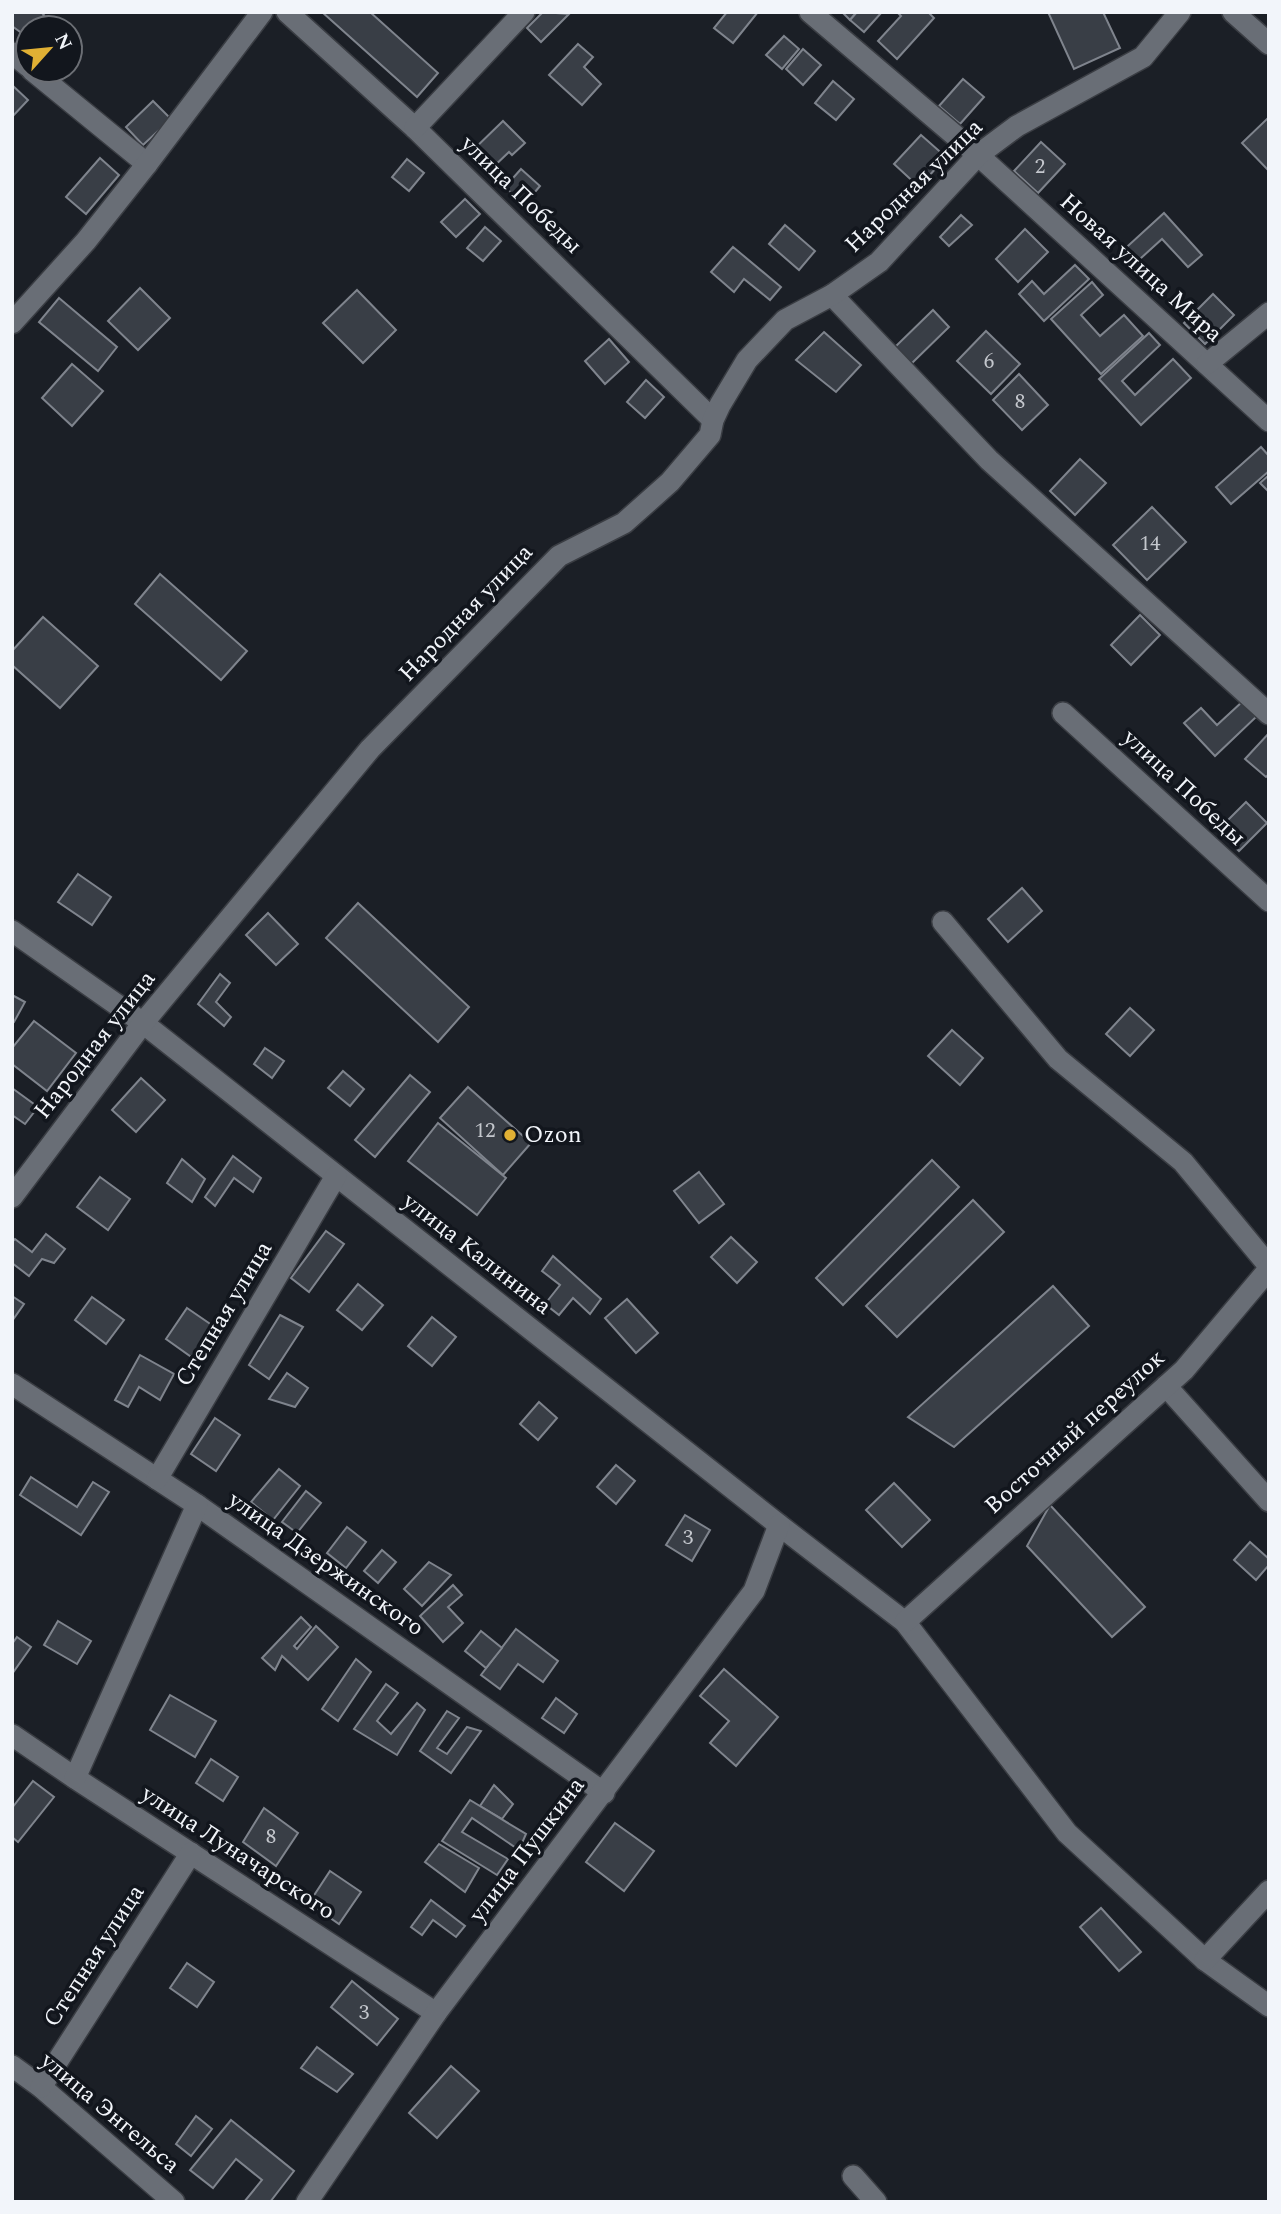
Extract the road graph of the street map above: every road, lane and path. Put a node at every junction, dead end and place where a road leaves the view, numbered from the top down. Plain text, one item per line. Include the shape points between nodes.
1 (262, 12) edge
2 (287, 12) edge
3 (524, 12) edge
4 (810, 12) edge
5 (1180, 12) edge
6 (1233, 12) edge
7 (1269, 44) edge
8 (50, 84) edge
9 (415, 128) junction
10 (978, 155) junction
11 (147, 164) junction
12 (832, 295) junction
13 (1269, 313) edge
14 (12, 323) edge
15 (1207, 364) junction
16 (713, 420) junction
17 (1269, 421) edge
18 (1063, 713) dead end
19 (1269, 714) edge
20 (1269, 901) edge
21 (943, 922) dead end
22 (12, 931) edge
23 (143, 1023) junction
24 (336, 1176) junction
25 (12, 1197) edge
26 (1269, 1268) edge
27 (12, 1384) edge
28 (1166, 1386) junction
29 (157, 1479) junction
30 (1269, 1501) edge
31 (197, 1505) junction
32 (779, 1525) junction
33 (905, 1622) junction
34 (12, 1735) edge
35 (75, 1778) junction
36 (604, 1793) junction
37 (191, 1853) junction
38 (1269, 1891) edge
39 (1205, 1960) junction
40 (1269, 2006) edge
41 (436, 2013) junction
42 (12, 2066) edge
43 (41, 2087) junction
44 (853, 2176) dead end
45 (174, 2202) edge
46 (307, 2202) edge
47 (876, 2202) edge

1 - 11 street
2 - 9 street, улица Победы
3 - 9 street
4 - 10 street, Новая улица Мира
5 - 10 street, Народная улица via 1143,57 1017,126
6 - 7 street
8 - 11 street
9 - 16 street, улица Победы
10 - 12 street, Народная улица via 879,261
10 - 15 street, Новая улица Мира
11 - 14 street
12 - 16 street, Народная улица via 775,330 747,360
12 - 19 street via 989,460
13 - 15 street
15 - 17 street, Новая улица Мира
16 - 23 street, Народная улица via 710,435 670,482 624,523 558,556 370,749
18 - 20 street, улица Победы
21 - 26 street via 1058,1059 1183,1162
22 - 23 street, улица Калинина
23 - 24 street, улица Калинина
23 - 25 street, Народная улица
24 - 29 street, Степная улица
24 - 32 street, улица Калинина
26 - 28 street, Восточный переулок
27 - 29 street, улица Дзержинского
28 - 30 street
28 - 33 street, Восточный переулок
29 - 31 street, улица Дзержинского
31 - 35 street
31 - 36 street, улица Дзержинского
32 - 33 street, улица Калинина
32 - 36 street, улица Пушкина via 754,1591
33 - 39 street, улица Калинина via 1067,1833
34 - 35 street, улица Луначарского
35 - 37 street, улица Луначарского
36 - 41 street, улица Пушкина
37 - 41 street, улица Луначарского
37 - 43 street, Степная улица
38 - 39 street
39 - 40 street, улица Калинина
41 - 46 street, улица Пушкина
42 - 43 street, улица Энгельса
43 - 45 street, улица Энгельса
44 - 47 street

